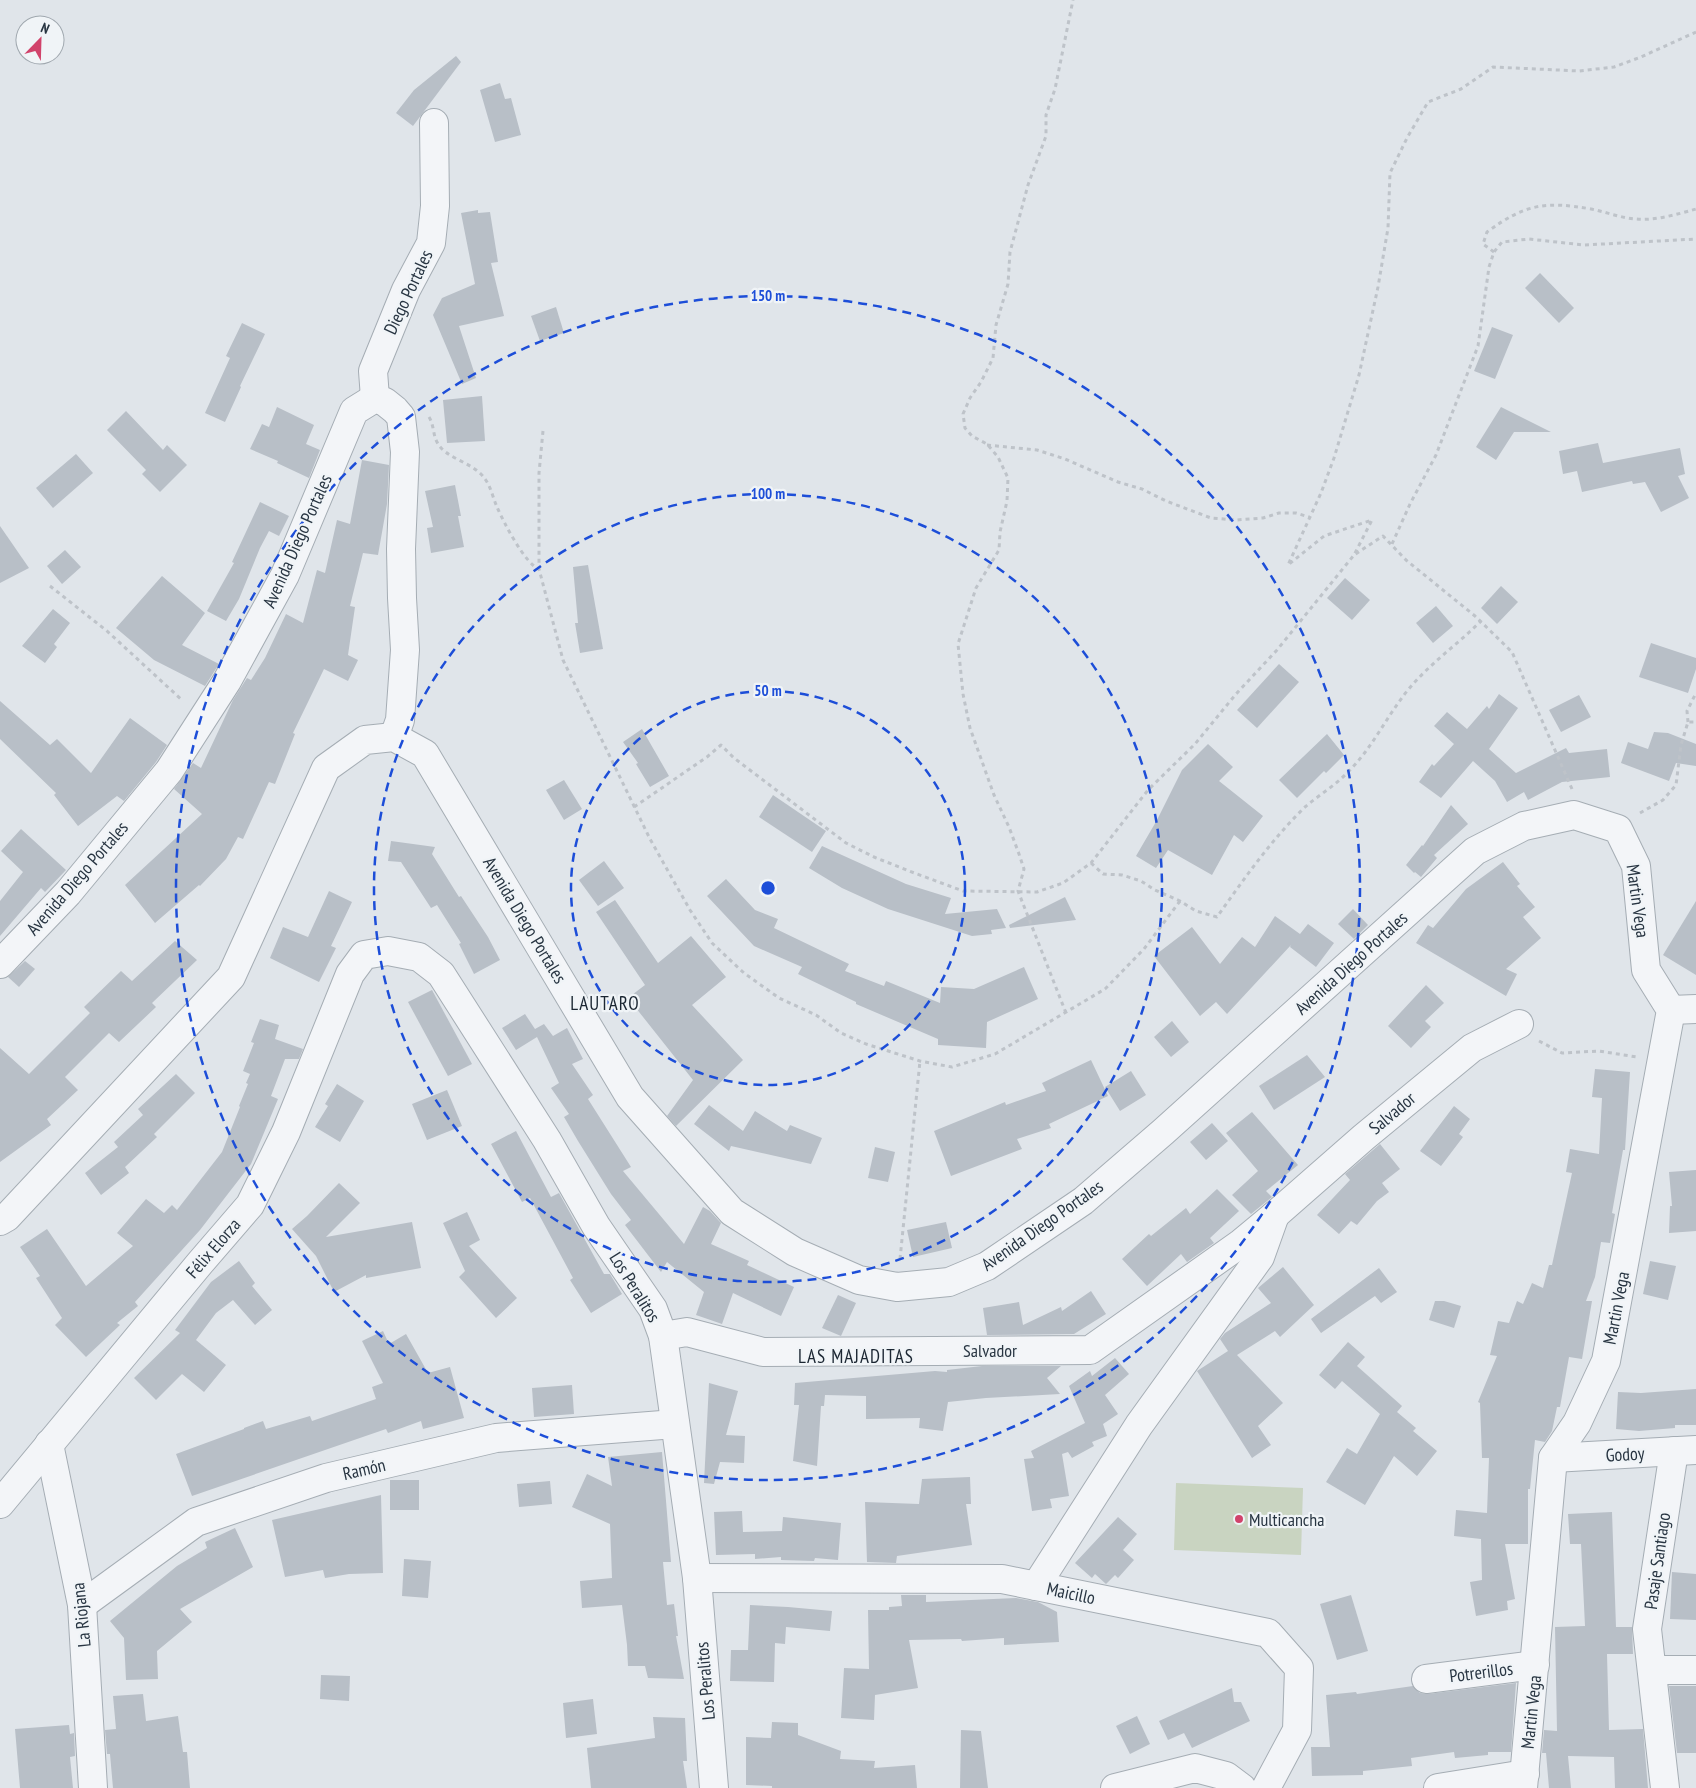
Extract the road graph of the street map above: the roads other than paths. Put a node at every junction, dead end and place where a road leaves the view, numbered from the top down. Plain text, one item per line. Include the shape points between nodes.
1 (434, 123) dead end
2 (375, 398) junction
3 (394, 737) junction
4 (1574, 815) joint
5 (364, 955) joint
6 (0, 964) edge
7 (1684, 1010) edge
8 (1519, 1024) road end
9 (1275, 1215) junction
10 (0, 1221) edge
11 (664, 1336) junction
12 (675, 1424) junction
13 (48, 1444) junction
14 (1685, 1451) edge
15 (1554, 1458) junction
16 (0, 1504) edge
17 (697, 1578) junction
18 (1036, 1586) junction
19 (82, 1605) junction
20 (1535, 1665) junction
21 (1652, 1670) junction
22 (1696, 1670) edge
23 (1426, 1679) dead end
24 (1524, 1781) edge
25 (94, 1788) edge
26 (714, 1788) edge
27 (1115, 1788) edge
28 (1242, 1788) edge
29 (1266, 1788) edge
30 (1438, 1788) edge
31 (1665, 1788) edge

1 - 2 street, Diego Portales via 435,206 431,243 406,290 373,371
2 - 3 street via 396,410 401,417 405,452 401,549 405,650 400,720
2 - 6 street, Avenida Diego Portales via 354,410 285,575 204,717 168,771 74,885
3 - 4 street, Avenida Diego Portales via 426,754 630,1096 732,1212 795,1252 859,1280 897,1287 949,1282 987,1266 1083,1201 1475,851 1524,826
3 - 10 street via 365,740 326,768 231,977
4 - 7 street, Martin Vega via 1618,829 1636,866 1646,970
5 - 11 street, Los Peralitos via 388,950 419,957 441,974 547,1140 596,1226 653,1310
5 - 13 street, Félix Elorza via 350,974 286,1132 250,1205
7 - 15 street, Martin Vega via 1662,1062 1606,1361 1577,1423
8 - 9 street, Salvador via 1472,1048 1364,1136
9 - 11 street, Salvador via 1240,1244 1090,1350 763,1352 686,1332
9 - 18 street, Salvador via 1260,1257 1139,1425
11 - 12 street, Los Peralitos
12 - 17 street, Los Peralitos
12 - 19 street, Ramón via 496,1438 326,1478 196,1522
13 - 16 street, Félix Elorza
13 - 19 street, La Riojana
14 - 15 street, Godoy
14 - 21 street, Pasaje Santiago via 1647,1629
15 - 20 street, Martin Vega
17 - 18 street, Maicillo via 1002,1579
17 - 26 street, Los Peralitos
18 - 29 street, Maicillo via 1268,1633 1299,1668 1297,1730
19 - 25 street, La Riojana
20 - 23 street, Potrerillos
20 - 24 street, Martin Vega
21 - 22 street
21 - 31 street, Pasaje Santiago
24 - 30 street
27 - 28 street via 1195,1768 1226,1776

